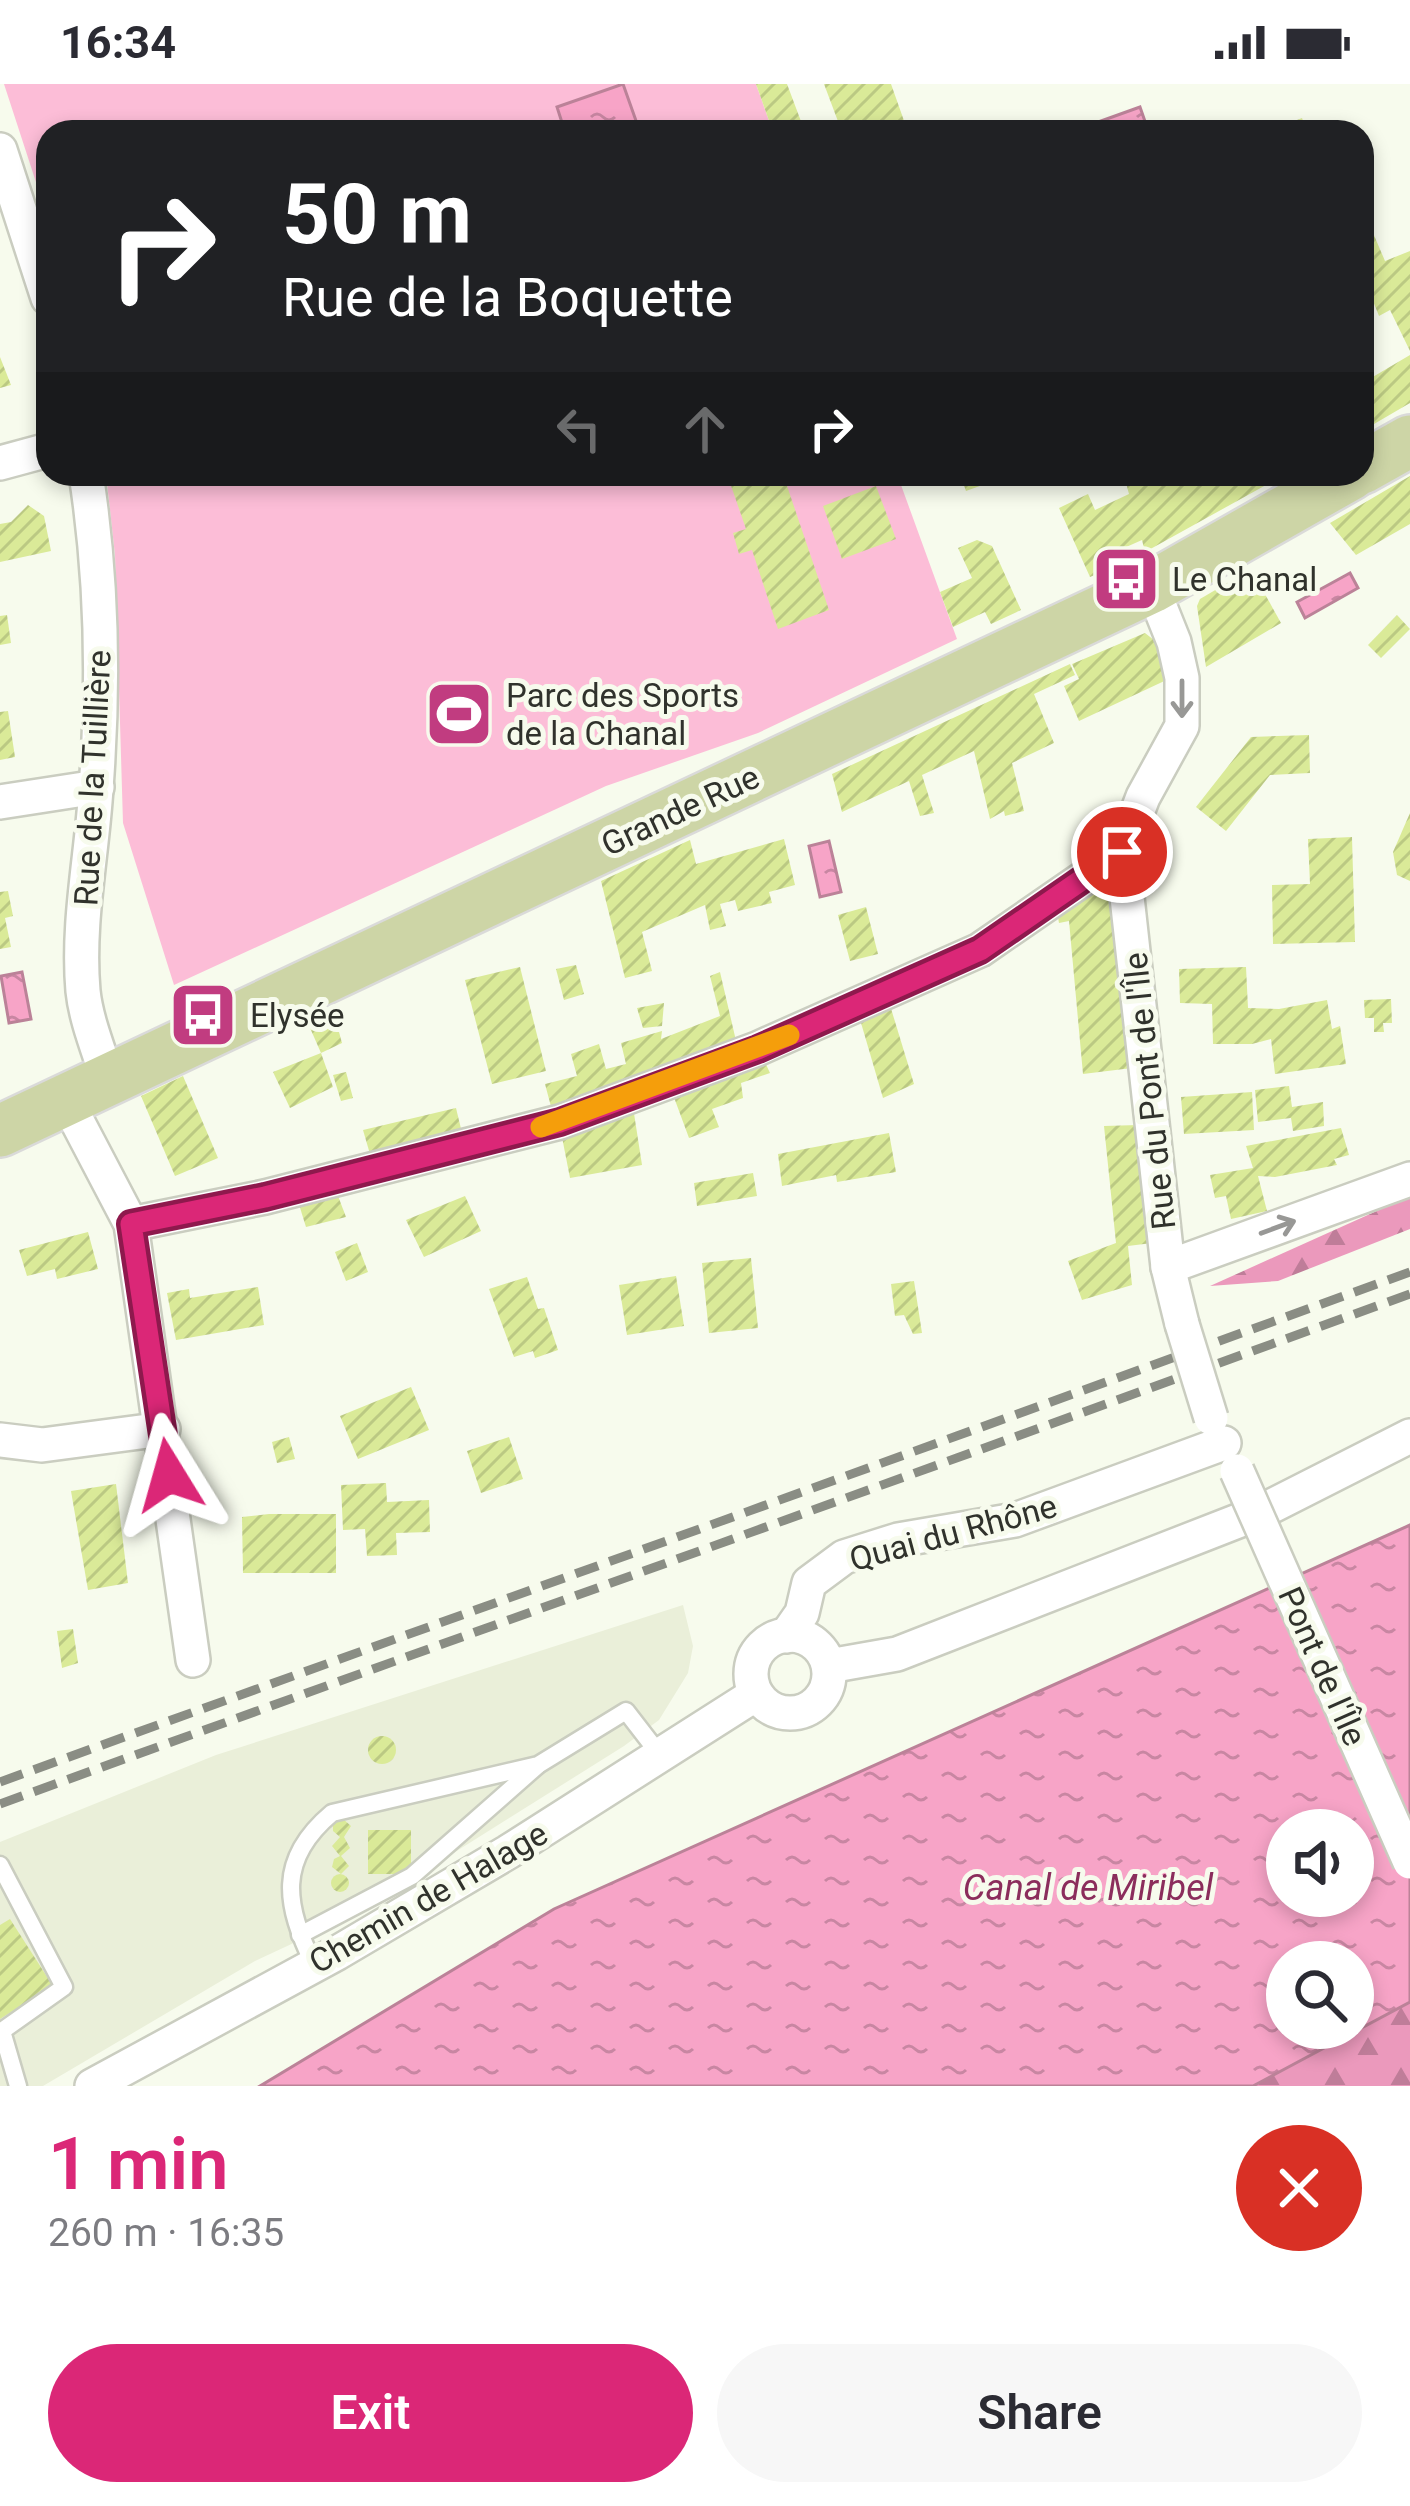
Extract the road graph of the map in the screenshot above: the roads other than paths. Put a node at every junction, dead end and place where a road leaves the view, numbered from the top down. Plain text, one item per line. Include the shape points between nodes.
1 (0, 150) edge
2 (36, 261) edge
3 (1410, 441) edge
4 (36, 452) edge
5 (1374, 461) edge
6 (0, 463) edge
7 (88, 486) edge
8 (1330, 486) edge
9 (1152, 586) junction
10 (97, 787) junction
11 (0, 802) edge
12 (1122, 852) junction
13 (87, 1089) junction
14 (0, 1131) edge
15 (1410, 1179) edge
16 (131, 1224) junction
17 (1168, 1267) junction
18 (163, 1429) junction
19 (1410, 1436) edge
20 (0, 1440) edge
21 (1224, 1444) junction
22 (786, 1636) junction
23 (193, 1660) dead end
24 (829, 1666) junction
25 (756, 1694) junction
26 (660, 1755) junction
27 (538, 1765) junction
28 (1410, 1862) edge
29 (0, 1864) edge
30 (307, 1950) junction
31 (18, 2086) edge
32 (92, 2086) edge

1 - 2 street
3 - 5 main road
4 - 6 street
7 - 10 street, Rue de la Tuillière via 100,633
8 - 9 main road, Grande Rue
9 -> 12 street, Rue du Pont de l'Île via 1182,678 1182,726
9 - 13 main road, Grande Rue
10 - 11 street
10 - 13 street, Rue de la Tuillière via 81,940
12 - 16 street via 980,950 758,1049 560,1122
12 - 17 street, Rue du Pont de l'Île
13 - 14 main road, Grande Rue
13 - 16 street, Rue de la Tuillière
17 -> 15 street
16 - 18 street, Rue de la Tuillière
17 - 21 street, Rue du Pont de l'Île, bridge
18 - 20 street via 42,1445
18 - 23 street, Rue de la Tuillière
19 - 24 street via 1255,1514 897,1654
21 - 22 street, Quai du Rhône via 1016,1520 844,1557 809,1583
21 - 28 street, Pont de l'Île, bridge
22 - 24 street via 810,1641
22 - 25 street via 756,1655
24 - 25 street via 824,1694 806,1710 782,1713
25 - 26 street, Chemin de Halage
26 - 27 lane via 626,1711
26 - 30 street, Chemin de Halage via 508,1852
27 - 30 lane via 412,1876
27 - 30 lane via 332,1813 306,1834 294,1862 289,1905
29 - 31 lane via 64,1987 2,2031
30 - 32 street, Chemin de Halage

